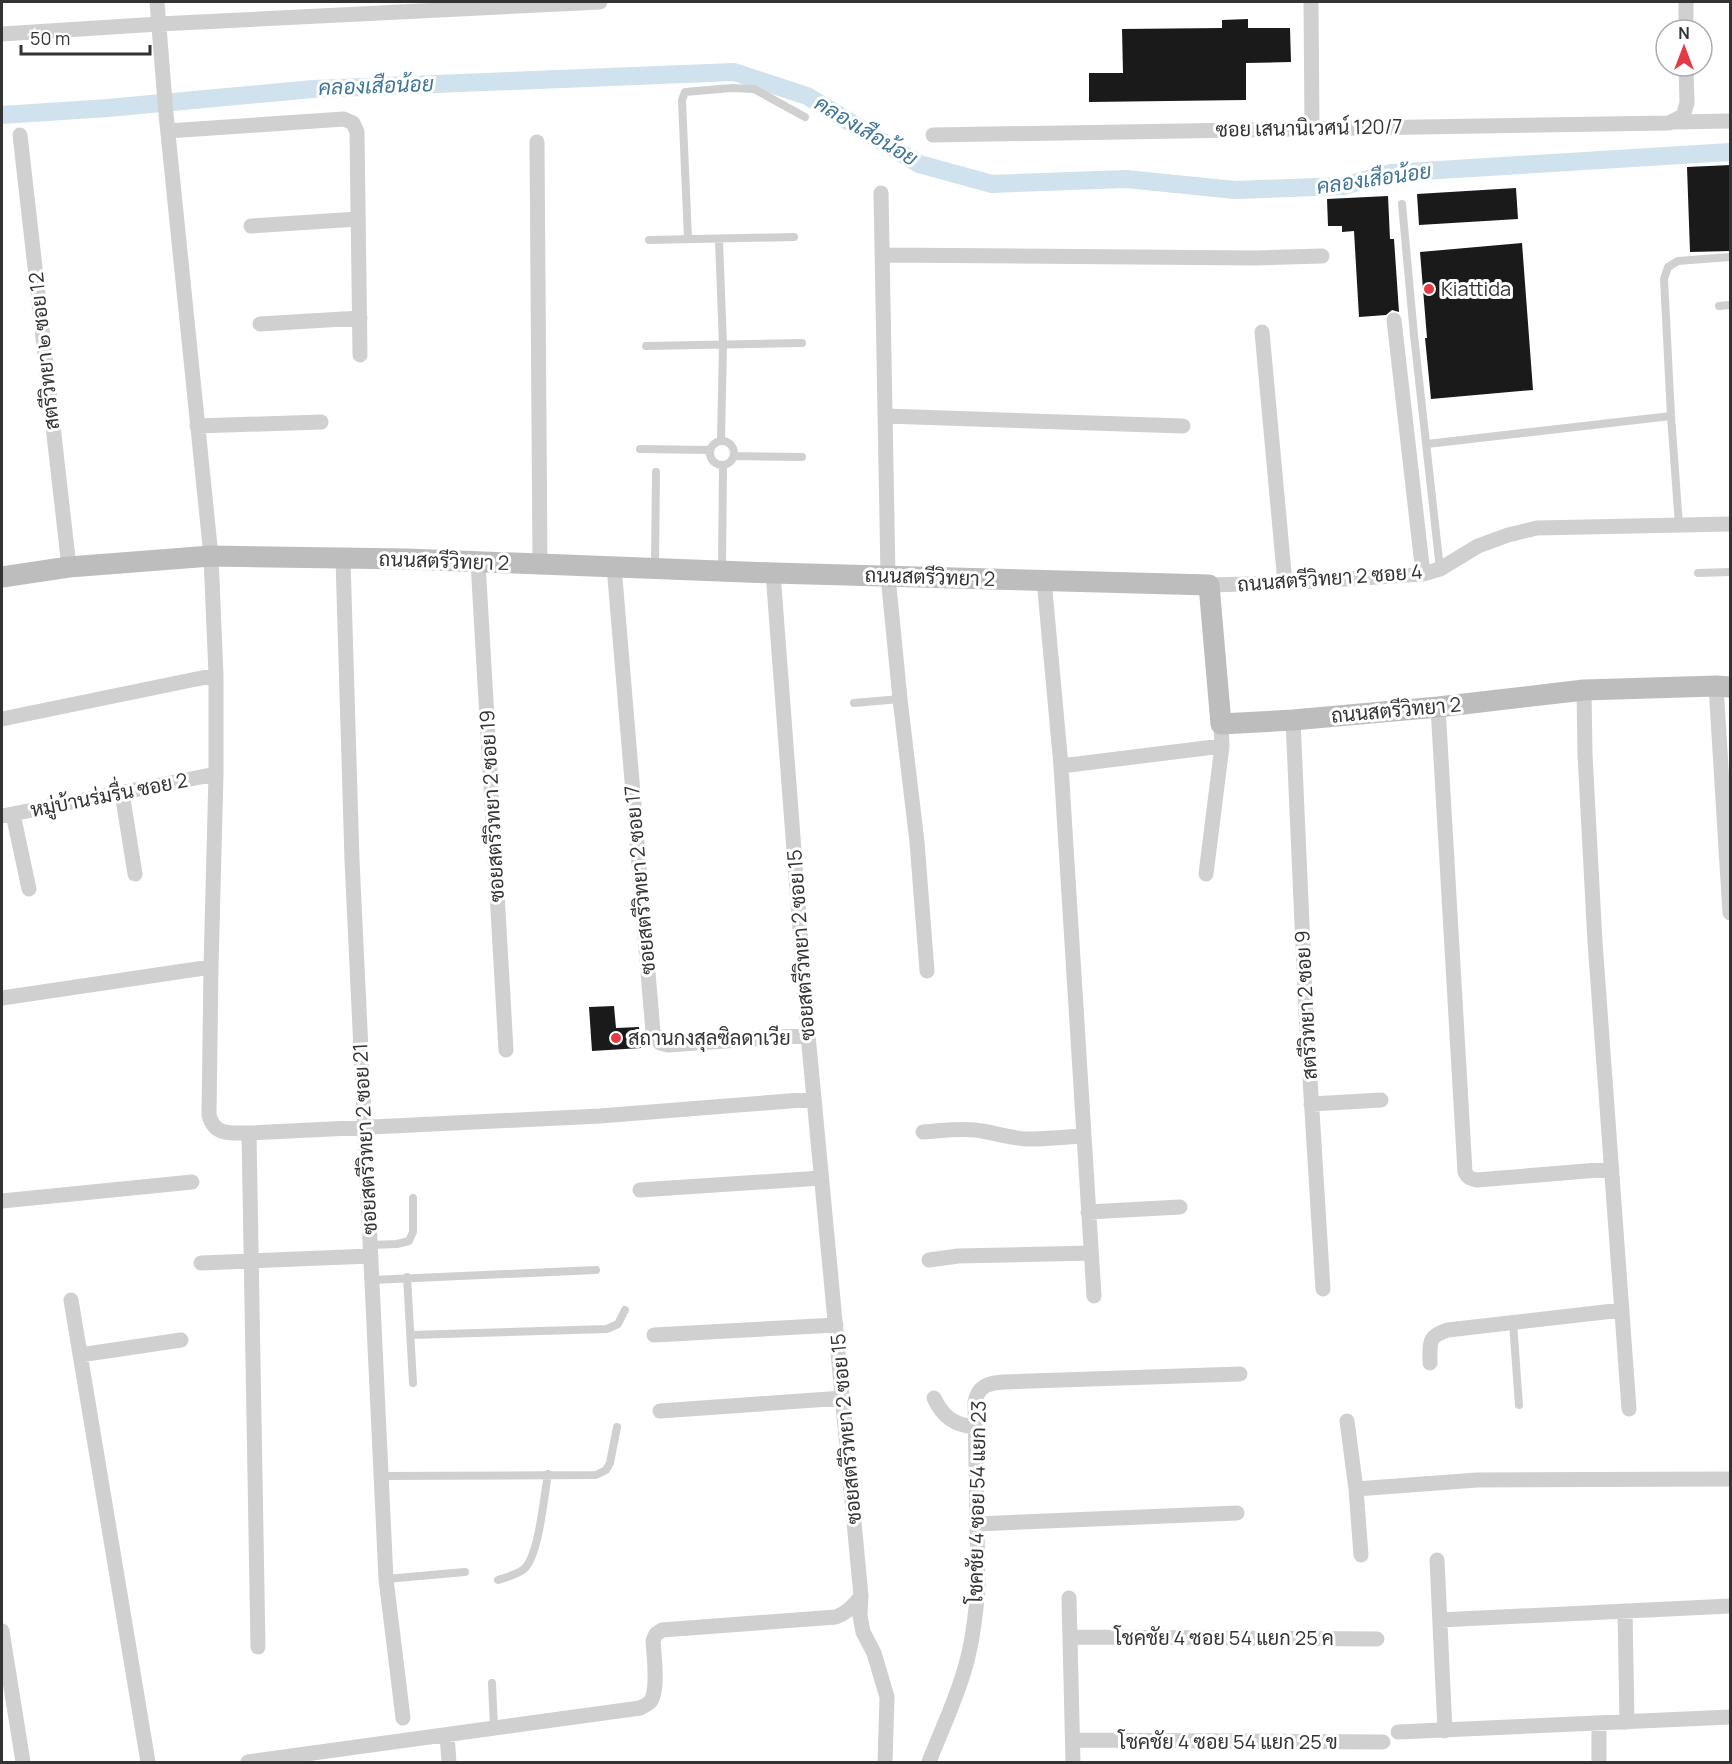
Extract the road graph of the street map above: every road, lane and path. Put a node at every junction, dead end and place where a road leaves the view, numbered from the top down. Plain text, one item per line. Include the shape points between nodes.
1 (157, 2) edge
2 (600, 2) edge
3 (1311, 2) edge
4 (1686, 2) edge
5 (506, 4) edge
6 (307, 9) edge
7 (1686, 18) edge
8 (159, 24) junction
9 (2, 28) edge
10 (2, 34) edge
11 (1686, 78) edge
12 (805, 117) dead end
13 (1676, 119) junction
14 (1731, 121) edge
15 (1312, 128) junction
16 (168, 131) junction
17 (20, 135) dead end
18 (933, 135) dead end
19 (537, 142) dead end
20 (881, 193) dead end
21 (1402, 204) dead end
22 (358, 219) junction
23 (251, 226) dead end
24 (795, 237) dead end
25 (688, 239) junction
26 (649, 240) dead end
27 (719, 240) junction
28 (883, 255) junction
29 (1322, 256) dead end
30 (1731, 257) edge
31 (1731, 305) edge
32 (1719, 306) dead end
33 (360, 318) junction
34 (1394, 320) dead end
35 (260, 324) dead end
36 (1262, 332) dead end
37 (802, 343) dead end
38 (723, 345) junction
39 (646, 346) dead end
40 (360, 355) dead end
41 (885, 416) junction
42 (1671, 416) junction
43 (321, 422) dead end
44 (197, 426) junction
45 (1183, 426) dead end
46 (721, 440) junction
47 (1427, 444) junction
48 (640, 449) dead end
49 (710, 450) junction
50 (734, 456) junction
51 (802, 457) dead end
52 (723, 465) junction
53 (657, 472) dead end
54 (1731, 524) edge
55 (1679, 525) junction
56 (211, 556) junction
57 (343, 559) junction
58 (478, 562) junction
59 (540, 564) junction
60 (614, 566) junction
61 (69, 567) junction
62 (655, 568) junction
63 (1440, 569) junction
64 (722, 570) junction
65 (1731, 572) edge
66 (773, 573) junction
67 (1698, 573) dead end
68 (1423, 574) junction
69 (888, 576) junction
70 (2, 577) edge
71 (1044, 580) junction
72 (1285, 583) junction
73 (1209, 585) junction
74 (216, 675) junction
75 (1723, 687) edge
76 (1584, 690) junction
77 (900, 699) junction
78 (854, 703) dead end
79 (1438, 707) junction
80 (2, 719) edge
81 (1293, 720) junction
82 (1221, 724) junction
83 (1222, 746) junction
84 (1061, 766) junction
85 (216, 774) junction
86 (122, 793) junction
87 (7, 815) edge
88 (135, 874) dead end
89 (1206, 874) dead end
90 (29, 888) dead end
91 (1731, 913) edge
92 (211, 967) junction
93 (927, 971) dead end
94 (2, 998) edge
95 (808, 1035) junction
96 (506, 1050) dead end
97 (814, 1099) junction
98 (1382, 1100) dead end
99 (1311, 1104) junction
100 (364, 1128) junction
101 (923, 1132) dead end
102 (249, 1133) junction
103 (1083, 1136) junction
104 (1611, 1169) junction
105 (821, 1178) junction
106 (192, 1182) dead end
107 (640, 1190) dead end
108 (413, 1198) dead end
109 (2, 1202) edge
110 (1180, 1207) dead end
111 (1088, 1212) junction
112 (371, 1250) junction
113 (1091, 1253) junction
114 (929, 1260) dead end
115 (251, 1261) junction
116 (201, 1263) dead end
117 (596, 1270) dead end
118 (407, 1277) junction
119 (372, 1280) junction
120 (1323, 1289) dead end
121 (1094, 1296) dead end
122 (71, 1300) dead end
123 (624, 1310) dead end
124 (1622, 1310) junction
125 (1513, 1323) junction
126 (836, 1325) junction
127 (411, 1335) junction
128 (654, 1335) dead end
129 (181, 1340) dead end
130 (80, 1355) junction
131 (1430, 1363) dead end
132 (1240, 1374) dead end
133 (413, 1383) dead end
134 (843, 1398) junction
135 (934, 1398) dead end
136 (1519, 1404) dead end
137 (1629, 1409) dead end
138 (660, 1411) dead end
139 (1347, 1421) dead end
140 (617, 1427) dead end
141 (975, 1427) junction
142 (548, 1474) junction
143 (381, 1476) junction
144 (1731, 1479) edge
145 (1356, 1489) junction
146 (1237, 1513) dead end
147 (976, 1524) junction
148 (1361, 1555) dead end
149 (1437, 1560) dead end
150 (465, 1572) dead end
151 (386, 1579) junction
152 (498, 1580) dead end
153 (861, 1596) junction
154 (1069, 1598) dead end
155 (1731, 1606) edge
156 (1625, 1611) junction
157 (1440, 1620) junction
158 (2, 1632) edge
159 (1070, 1637) junction
160 (1377, 1639) dead end
161 (258, 1647) dead end
162 (492, 1683) dead end
163 (1731, 1717) edge
164 (403, 1718) dead end
165 (1628, 1722) junction
166 (1599, 1723) junction
167 (494, 1728) junction
168 (1445, 1731) junction
169 (1398, 1732) dead end
170 (447, 1735) junction
171 (1073, 1740) junction
172 (1383, 1742) dead end
173 (23, 1762) edge
174 (148, 1762) edge
175 (248, 1762) edge
176 (449, 1762) edge
177 (885, 1762) edge
178 (928, 1762) edge
179 (1073, 1762) edge
180 (1599, 1762) edge

1 - 8 street
2 - 5 street
3 - 15 street
4 - 7 street
5 - 6 street
6 - 8 street
8 - 10 street
8 - 16 street
9 - 10 street
11 - 13 street via 1687,103
12 - 25 lane via 754,89 685,92 682,100
13 - 14 street, ซอย เสนานิเวศน์ 120/7
13 - 15 street, ซอย เสนานิเวศน์ 120/7
15 - 18 street, ซอย เสนานิเวศน์ 120/7
16 - 22 street via 344,119 353,123 357,132
16 - 44 street
17 - 61 street, สตรีวิทยา ๒ ซอย 12
19 - 59 street
20 - 28 street
21 - 47 lane
22 - 23 street
22 - 33 street
24 - 27 lane
25 - 26 lane
25 - 27 lane
27 - 38 lane
28 - 29 street
28 - 41 street
30 - 42 lane via 1678,261 1668,267 1664,279
31 - 32 lane
33 - 35 street
33 - 40 street
34 - 68 street
36 - 72 street
37 - 38 lane
38 - 39 lane
38 - 46 lane
41 - 45 street
41 - 69 street
42 - 47 lane
42 - 55 lane
43 - 44 street
44 - 56 street
46 - 49 lane
46 - 50 lane via 734,448
47 - 63 lane
48 - 49 lane
49 - 52 lane via 715,464
50 - 51 lane
50 - 52 lane
52 - 64 lane
53 - 62 lane
54 - 55 street, ถนนสตรีวิทยา 2 ซอย 4
55 - 63 street, ถนนสตรีวิทยา 2 ซอย 4 via 1537,528 1478,546
56 - 57 street, ถนนสตรีวิทยา 2
56 - 61 street, ถนนสตรีวิทยา 2
56 - 74 street
57 - 58 street, ถนนสตรีวิทยา 2
57 - 100 street, ซอยสตรีวิทยา 2 ซอย 21
58 - 59 street, ถนนสตรีวิทยา 2
58 - 96 street, ซอยสตรีวิทยา 2 ซอย 19
59 - 60 street, ถนนสตรีวิทยา 2
60 - 62 street, ถนนสตรีวิทยา 2
60 - 95 street, ซอยสตรีวิทยา 2 ซอย 17 via 653,1032 660,1043 668,1045
61 - 70 street, ถนนสตรีวิทยา 2
62 - 64 street, ถนนสตรีวิทยา 2
63 - 68 street, ถนนสตรีวิทยา 2 ซอย 4
64 - 66 street, ถนนสตรีวิทยา 2
65 - 67 lane
66 - 69 street, ถนนสตรีวิทยา 2
66 - 95 street, ซอยสตรีวิทยา 2 ซอย 15
68 - 72 street, ถนนสตรีวิทยา 2 ซอย 4
69 - 71 street, ถนนสตรีวิทยา 2
69 - 77 street
71 - 73 street, ถนนสตรีวิทยา 2
71 - 84 street
72 - 73 street, ถนนสตรีวิทยา 2 ซอย 4
73 - 82 street
74 - 80 street
74 - 85 street
75 - 76 street, ถนนสตรีวิทยา 2
75 - 91 street
76 - 79 street, ถนนสตรีวิทยา 2
76 - 104 street
77 - 78 lane
77 - 93 street
79 - 81 street, ถนนสตรีวิทยา 2
79 - 104 street via 1465,1172 1471,1179 1477,1179
81 - 82 street, ถนนสตรีวิทยา 2
81 - 99 street, สตรีวิทยา 2 ซอย 9
82 - 83 street
83 - 84 street
83 - 89 street
84 - 103 street
85 - 86 street, หมู่บ้านร่มรื่น ซอย 2
85 - 92 street
86 - 87 street, หมู่บ้านร่มรื่น ซอย 2
86 - 88 street
87 - 90 street
92 - 94 street
92 - 102 street via 209,1115 216,1128
95 - 97 street, ซอยสตรีวิทยา 2 ซอย 15
97 - 100 street via 600,1116
97 - 105 street, ซอยสตรีวิทยา 2 ซอย 15
98 - 99 street
99 - 120 street, สตรีวิทยา 2 ซอย 9
100 - 102 street
100 - 112 street, ซอยสตรีวิทยา 2 ซอย 21
101 - 103 street via 973,1130 1028,1139
102 - 115 street
103 - 111 street
104 - 124 street
105 - 107 street
105 - 126 street, ซอยสตรีวิทยา 2 ซอย 15
106 - 109 street
108 - 112 lane via 413,1232 409,1241
110 - 111 street
111 - 113 street
112 - 115 street
112 - 119 street, ซอยสตรีวิทยา 2 ซอย 21
113 - 114 street
113 - 121 street
115 - 116 street
115 - 161 street
117 - 118 lane
118 - 119 lane
118 - 127 lane
119 - 143 street, ซอยสตรีวิทยา 2 ซอย 21
122 - 130 street
123 - 127 lane via 618,1324 607,1329
124 - 125 street
124 - 137 street
125 - 131 street via 1439,1333 1432,1337
125 - 136 lane
126 - 128 street
126 - 134 street, ซอยสตรีวิทยา 2 ซอย 15
127 - 133 lane
129 - 130 street
130 - 174 street
132 - 141 street, โชคชัย 4 ซอย 54 แยก 23 via 992,1383 976,1393
134 - 138 street
134 - 153 street, ซอยสตรีวิทยา 2 ซอย 15
135 - 141 street via 940,1411 953,1421
139 - 145 street
140 - 142 lane via 606,1470 596,1474
141 - 147 street, โชคชัย 4 ซอย 54 แยก 23
142 - 143 lane
142 - 152 lane via 532,1558 517,1574
143 - 151 street, ซอยสตรีวิทยา 2 ซอย 21
144 - 145 street via 1477,1480
145 - 148 street
146 - 147 street
147 - 178 street, โชคชัย 4 ซอย 54 แยก 23 via 976,1605 968,1656
149 - 157 street
150 - 151 lane
151 - 164 street, ซอยสตรีวิทยา 2 ซอย 21
153 - 167 street via 855,1605 836,1617 662,1630 653,1641 655,1686 649,1704
153 - 177 street, ซอยสตรีวิทยา 2 ซอย 15 via 863,1632 874,1653 887,1697
154 - 159 street
155 - 156 street
156 - 157 street
156 - 165 street
157 - 168 street
158 - 173 street
159 - 160 street, โชคชัย 4 ซอย 54 แยก 25 ค
159 - 171 street
162 - 167 lane
163 - 165 street
165 - 166 street
166 - 168 street
166 - 180 street
167 - 170 street
168 - 169 street
170 - 175 street
170 - 176 street
171 - 172 street, โชคชัย 4 ซอย 54 แยก 25 ข
171 - 179 street

